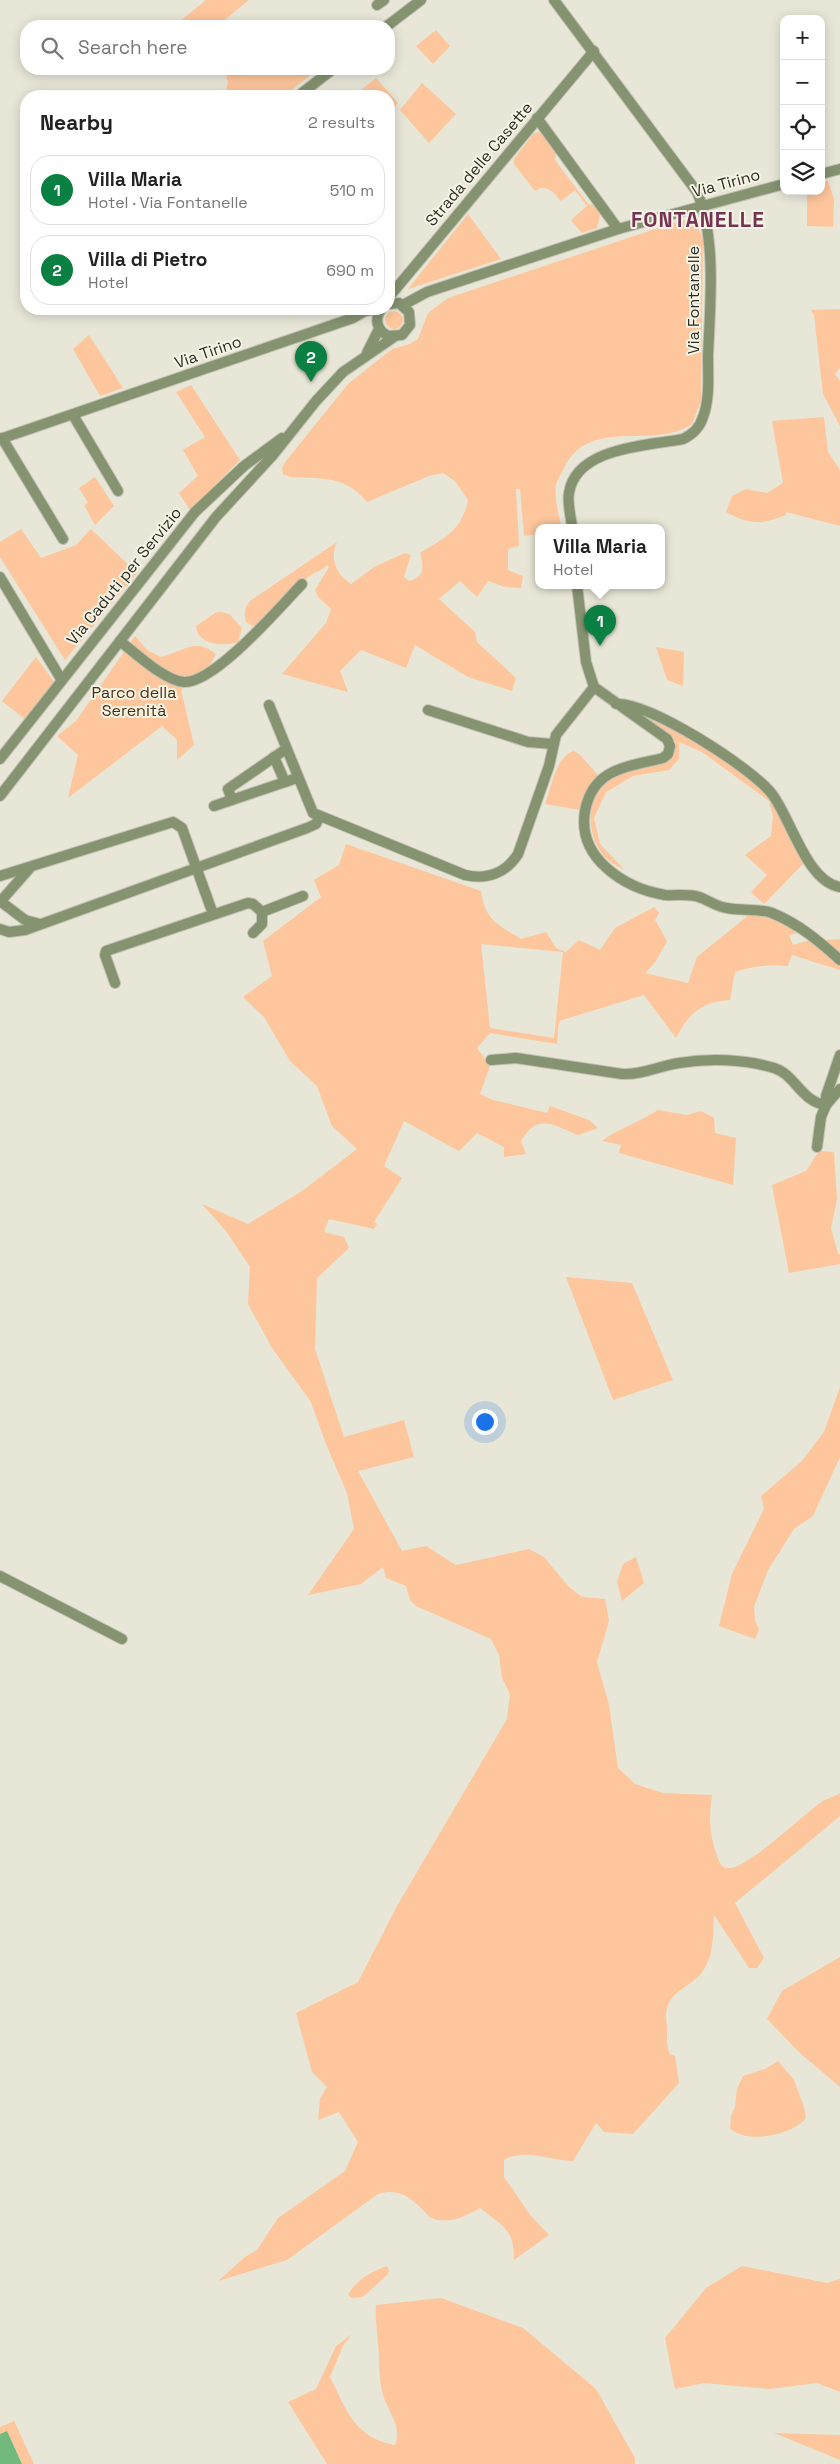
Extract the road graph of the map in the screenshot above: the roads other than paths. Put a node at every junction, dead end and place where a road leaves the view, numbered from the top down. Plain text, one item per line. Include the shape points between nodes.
1 (421, 0) edge
2 (555, 0) edge
3 (395, 20) edge
4 (594, 51) junction
5 (325, 75) edge
6 (306, 90) edge
7 (537, 118) junction
8 (840, 169) edge
9 (825, 173) edge
10 (780, 185) edge
11 (703, 204) junction
12 (618, 229) junction
13 (395, 290) edge
14 (434, 291) junction
15 (395, 304) edge
16 (403, 305) junction
17 (358, 315) edge
18 (378, 315) edge
19 (411, 317) junction
20 (353, 318) junction
21 (378, 327) junction
22 (394, 337) junction
23 (368, 354) junction
24 (73, 415) junction
25 (292, 431) junction
26 (1, 439) edge
27 (118, 491) dead end
28 (572, 524) edge
29 (63, 539) dead end
30 (0, 577) edge
31 (302, 584) dead end
32 (577, 589) edge
33 (120, 641) junction
34 (61, 679) junction
35 (594, 687) junction
36 (616, 704) junction
37 (268, 705) dead end
38 (428, 710) dead end
39 (553, 744) junction
40 (286, 749) junction
41 (274, 757) junction
42 (0, 759) edge
43 (297, 778) junction
44 (285, 782) junction
45 (0, 796) edge
46 (232, 800) junction
47 (214, 806) dead end
48 (319, 818) junction
49 (32, 866) junction
50 (196, 868) junction
51 (0, 876) edge
52 (840, 887) edge
53 (304, 896) dead end
54 (0, 901) edge
55 (262, 912) junction
56 (213, 914) junction
57 (40, 924) junction
58 (0, 929) edge
59 (253, 933) dead end
60 (840, 960) edge
61 (115, 983) dead end
62 (840, 1055) edge
63 (491, 1060) dead end
64 (840, 1089) edge
65 (826, 1105) junction
66 (817, 1147) dead end
67 (0, 1576) edge
68 (122, 1639) dead end

1 - 3 street
2 - 4 street, Via Fontanelle
4 - 7 street, Strada delle Casette
4 - 11 street, Via Fontanelle via 689,179
5 - 6 street
7 - 12 street
7 - 13 street, Strada delle Casette
8 - 9 street
10 - 11 street, Via Tirino
11 - 12 street, Via Tirino
11 - 28 street, Via Fontanelle via 709,244 710,298 704,416 688,437 612,452 584,467 569,492
12 - 14 street, Via Tirino
14 - 16 street, Via Tirino
14 - 19 street, Via Tirino
15 - 16 street
16 - 19 street
17 - 20 street, Via Tirino
18 - 21 street, Via Caduti per Servizio
19 - 22 street, Via Tirino via 405,333
20 - 21 street via 364,319
20 - 24 street, Via Tirino
21 - 22 street
21 - 23 street, Via Caduti per Servizio
22 - 23 street, Via Caduti per Servizio
23 - 25 street, Via Caduti per Servizio via 343,372
24 - 26 street, Via Tirino
24 - 27 street
25 - 33 street, Via Caduti per Servizio via 216,517
25 - 34 street, Via Caduti per Servizio via 244,466 195,512
26 - 29 street, Via Tirino
30 - 34 street
31 - 33 street via 223,664 197,680 175,680
32 - 35 street via 586,662
33 - 45 street, Via Caduti per Servizio
34 - 42 street, Via Caduti per Servizio
35 - 36 street
35 - 39 street via 560,727
36 - 52 street via 626,703 639,709 730,758 772,795 820,877
36 - 60 street via 666,738 670,746 663,758 614,771 590,792 585,812 585,839 602,865 618,877 652,892 698,897 725,908 776,915 810,933
37 - 40 street
38 - 39 street via 528,742
39 - 48 street via 549,766 518,854 512,864 494,875 476,878 465,875
40 - 41 street
40 - 43 street
41 - 44 street
41 - 46 street via 228,789
43 - 44 street
43 - 48 street via 307,804
44 - 46 street
46 - 47 street
48 - 50 street via 308,828
49 - 50 street via 174,822 182,828
49 - 51 street
49 - 54 street
50 - 56 street
50 - 57 street
53 - 55 street
54 - 57 street via 25,920
55 - 56 street via 248,903
55 - 59 street via 262,924
56 - 61 street via 106,951
57 - 58 street via 17,931
62 - 65 street
63 - 65 street via 516,1058 628,1074 704,1060 758,1064 783,1072 812,1102
64 - 65 street
65 - 66 street
67 - 68 street

